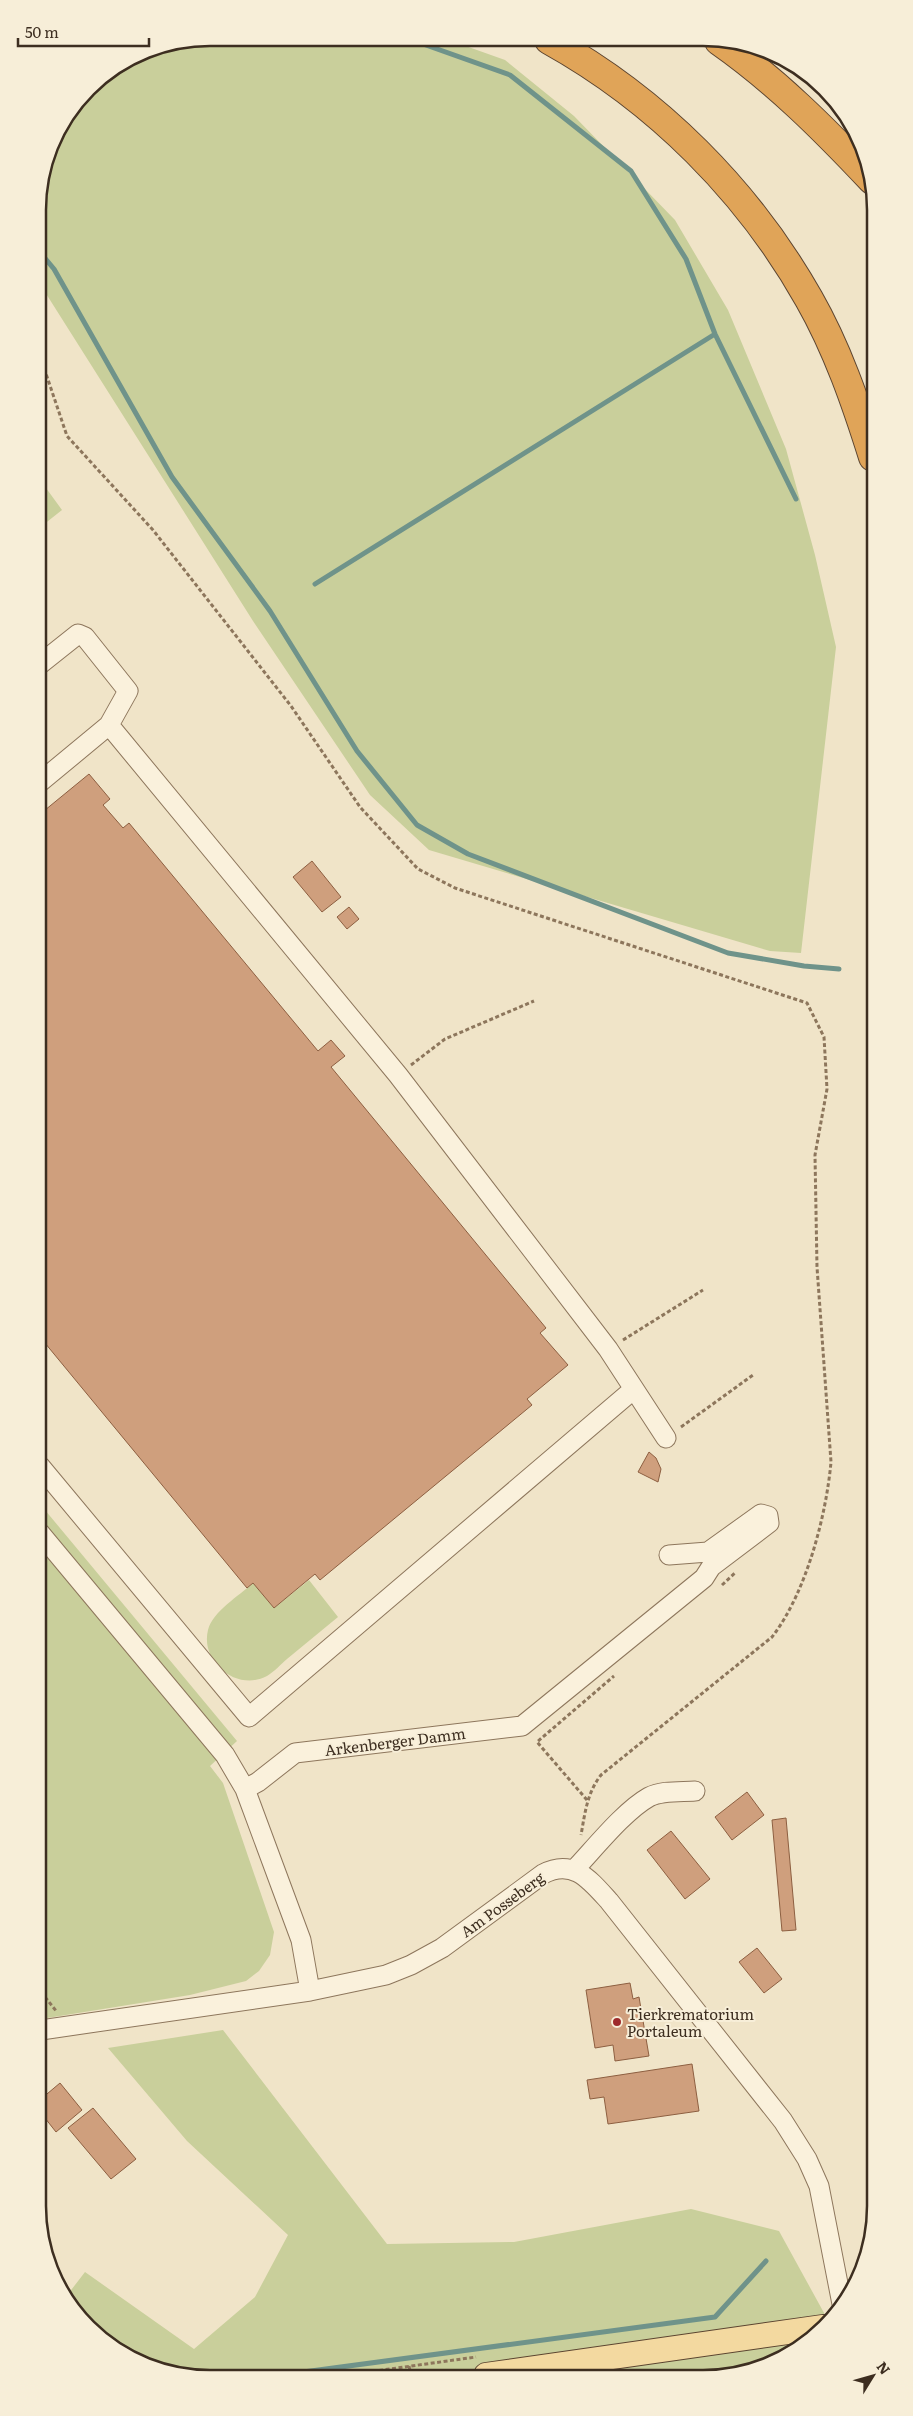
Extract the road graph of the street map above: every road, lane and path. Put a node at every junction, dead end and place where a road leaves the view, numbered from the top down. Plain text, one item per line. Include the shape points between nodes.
1 (560, 46) edge
2 (730, 49) edge
3 (861, 168) edge
4 (47, 376) edge
5 (867, 440) edge
6 (47, 659) edge
7 (109, 725) junction
8 (47, 777) edge
9 (534, 1001) dead end
10 (398, 1075) junction
11 (703, 1290) dead end
12 (608, 1349) junction
13 (753, 1375) dead end
14 (634, 1389) junction
15 (666, 1438) joint
16 (46, 1474) edge
17 (46, 1541) edge
18 (669, 1555) dead end
19 (738, 1570) dead end
20 (718, 1588) dead end
21 (620, 1672) dead end
22 (245, 1789) junction
23 (695, 1791) dead end
24 (587, 1800) junction
25 (574, 1870) junction
26 (310, 1991) junction
27 (46, 1998) edge
28 (63, 2026) junction
29 (46, 2029) edge
30 (840, 2295) edge
31 (810, 2330) edge
32 (382, 2370) edge
33 (410, 2370) edge
34 (522, 2370) edge

1 - 5 highway via 622,87 670,126 715,170 756,218 813,307 834,350
2 - 3 highway via 754,65 813,117
4 - 24 path via 67,436 153,530 290,706 360,808 418,868 455,888 807,1003 824,1037 827,1089 815,1155 817,1267 831,1462 812,1553 789,1609 772,1637 601,1775
6 - 7 street via 78,634 85,637 128,691
7 - 8 street
7 - 10 street
9 - 10 path via 445,1039
10 - 12 street
11 - 12 path
12 - 14 street
13 - 15 path
14 - 15 street
14 - 16 street via 249,1717
17 - 22 street via 225,1755
18 - 22 street, Arkenberger Damm via 709,1559 704,1578 522,1726 300,1747
19 - 20 path
21 - 24 path via 538,1742
22 - 26 street via 301,1940
23 - 25 street via 650,1796
24 - 25 path
25 - 26 street, Am Posseberg via 553,1868 542,1874 442,1948 411,1965 373,1979
25 - 30 street via 609,1901 783,2121 807,2159 822,2197
26 - 28 street, Am Posseberg
27 - 28 path via 56,2007
28 - 29 street, Am Posseberg
31 - 34 main road
32 - 33 path via 409,2366

